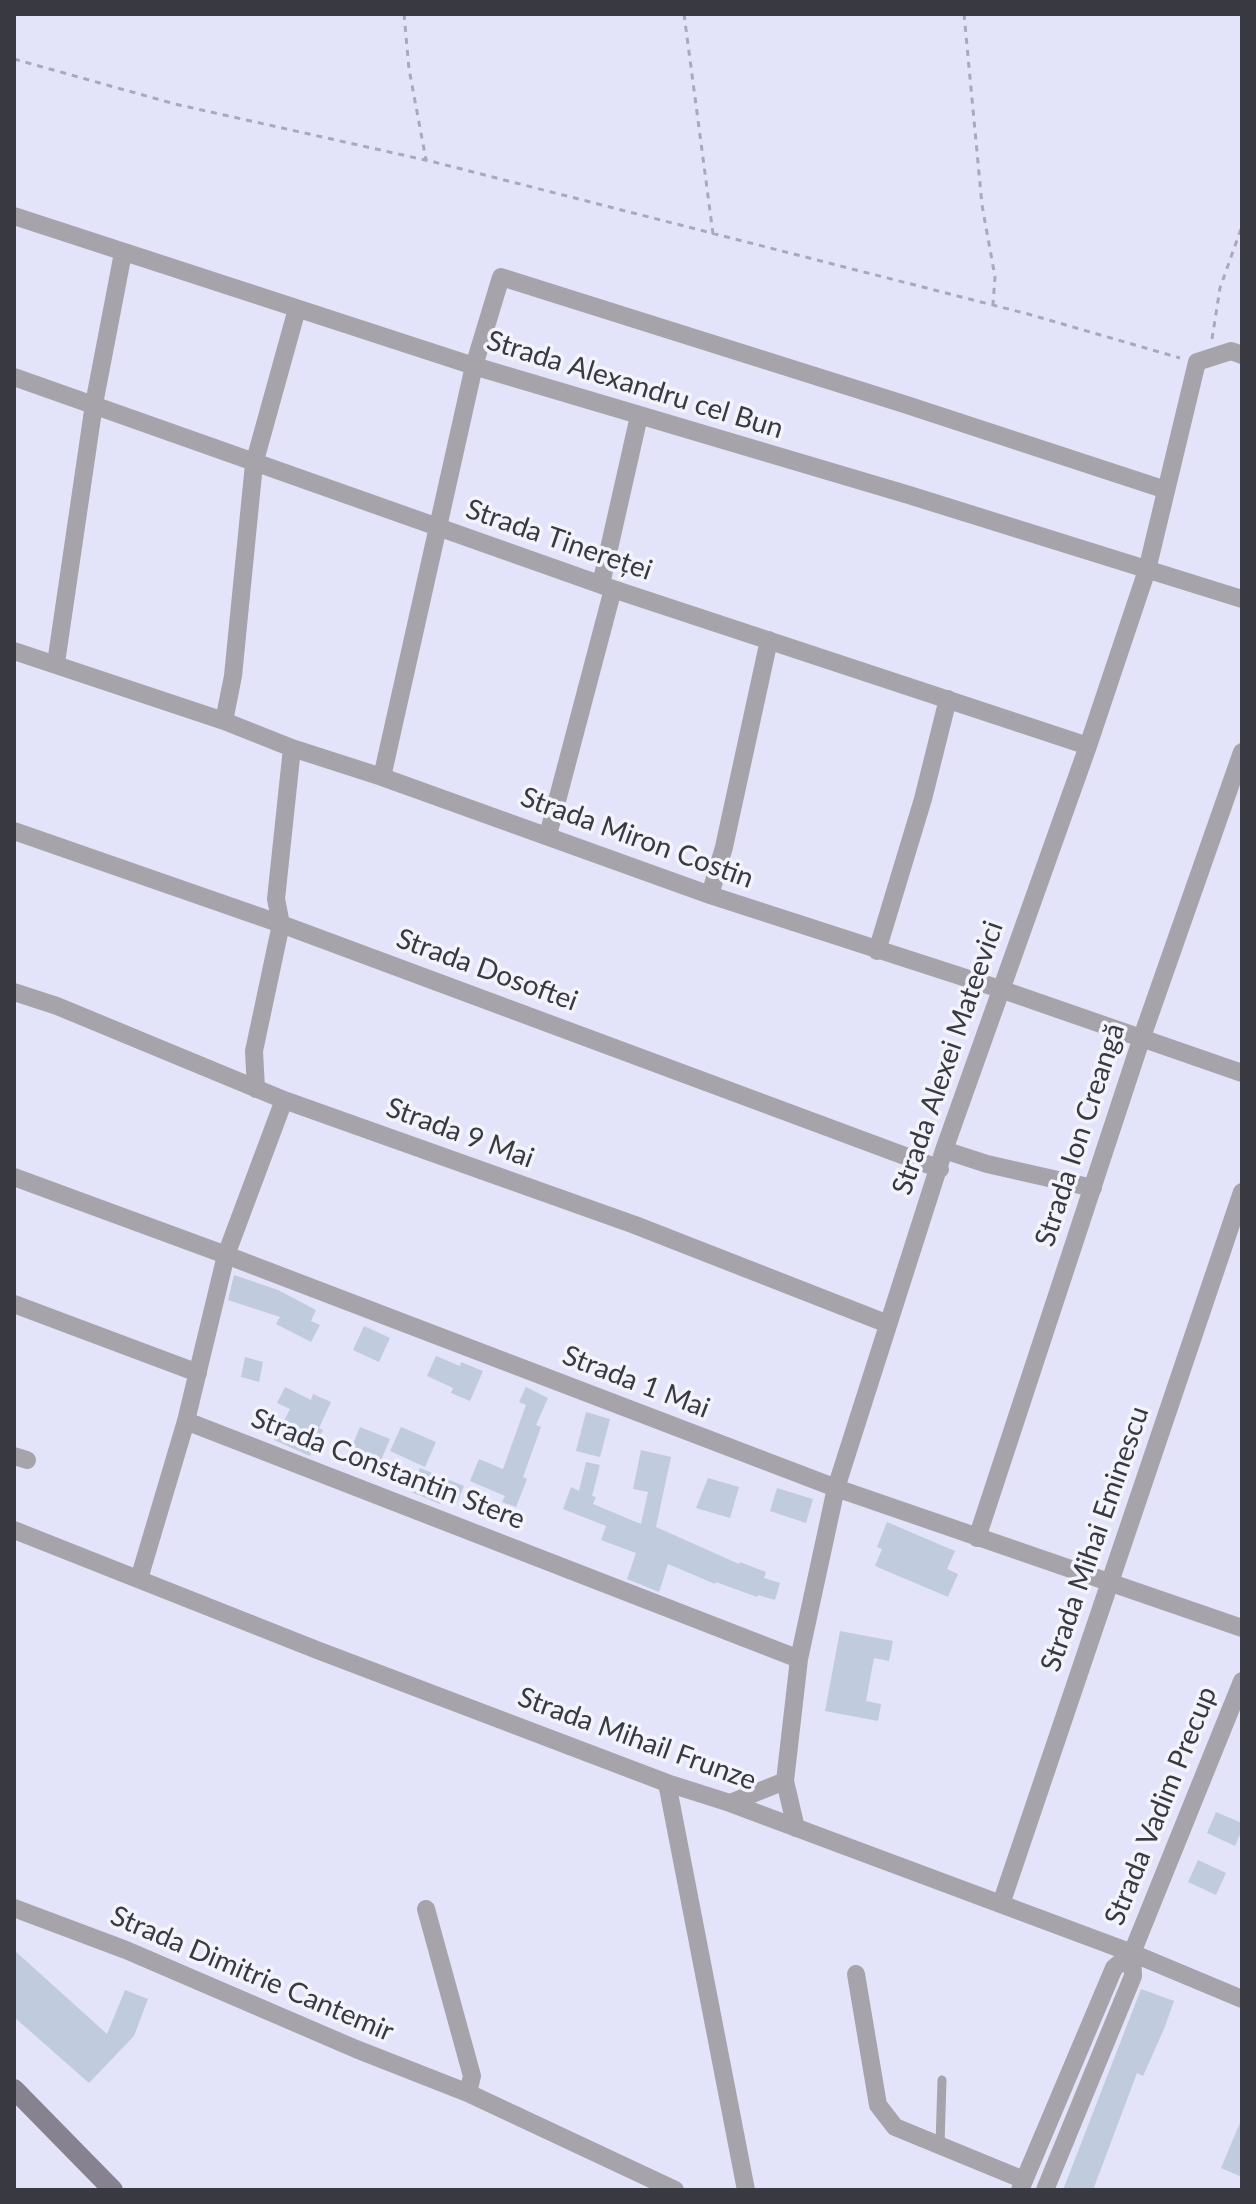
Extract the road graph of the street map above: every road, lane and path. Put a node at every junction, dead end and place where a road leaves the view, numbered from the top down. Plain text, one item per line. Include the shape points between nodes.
1 (404, 14) edge
2 (684, 14) edge
3 (964, 14) edge
4 (14, 59) edge
5 (1242, 95) edge
6 (1242, 101) edge
7 (426, 160) junction
8 (14, 216) edge
9 (1242, 226) edge
10 (713, 234) junction
11 (123, 253) junction
12 (993, 306) junction
13 (297, 309) junction
14 (1242, 355) edge
15 (1202, 360) junction
16 (474, 366) junction
17 (14, 377) edge
18 (94, 404) junction
19 (639, 416) junction
20 (254, 464) junction
21 (1166, 490) junction
22 (439, 528) junction
23 (1147, 570) junction
24 (607, 586) junction
25 (1242, 599) edge
26 (769, 640) junction
27 (14, 651) edge
28 (56, 663) junction
29 (948, 699) junction
30 (224, 721) junction
31 (1088, 746) junction
32 (292, 748) junction
33 (1242, 752) edge
34 (382, 777) junction
35 (14, 831) edge
36 (548, 835) junction
37 (710, 895) junction
38 (281, 924) junction
39 (877, 951) junction
40 (1000, 989) junction
41 (14, 992) edge
42 (1142, 1037) junction
43 (1242, 1073) edge
44 (256, 1089) junction
45 (284, 1100) junction
46 (942, 1159) junction
47 (14, 1177) edge
48 (1093, 1188) junction
49 (1242, 1192) edge
50 (226, 1255) junction
51 (14, 1304) edge
52 (888, 1324) junction
53 (198, 1373) junction
54 (186, 1421) junction
55 (836, 1488) junction
56 (14, 1530) edge
57 (977, 1538) junction
58 (139, 1579) junction
59 (1110, 1582) junction
60 (1242, 1628) edge
61 (799, 1659) junction
62 (1242, 1681) edge
63 (785, 1781) junction
64 (667, 1783) junction
65 (730, 1803) junction
66 (796, 1828) junction
67 (1001, 1904) junction
68 (14, 1908) edge
69 (426, 1909) dead end
70 (1132, 1953) junction
71 (856, 1974) dead end
72 (1242, 1999) edge
73 (942, 2080) dead end
74 (14, 2089) edge
75 (468, 2093) junction
76 (940, 2144) junction
77 (1022, 2185) edge
78 (113, 2190) edge
79 (675, 2190) edge
80 (746, 2190) edge
81 (1045, 2190) edge

1 - 7 path
2 - 10 path
3 - 12 path via 982,205 995,277
4 - 7 path via 175,104
5 - 6 path
7 - 10 path
8 - 11 street, Strada Alexandru cel Bun
9 - 15 path
10 - 12 path
11 - 13 street, Strada Alexandru cel Bun
11 - 18 street
12 - 15 path
13 - 16 street, Strada Alexandru cel Bun
13 - 20 street
14 - 15 street via 1231,351
15 - 21 street, Strada Alexei Mateevici
16 - 19 street, Strada Alexandru cel Bun
16 - 21 street via 501,277
16 - 22 street
17 - 18 street, Strada Tinereței
18 - 20 street, Strada Tinereței
18 - 28 street
19 - 23 street, Strada Alexandru cel Bun
19 - 24 street
20 - 22 street, Strada Tinereței
20 - 30 street
21 - 23 street, Strada Alexei Mateevici
22 - 24 street, Strada Tinereței
22 - 34 street
23 - 25 street, Strada Alexandru cel Bun
23 - 31 street, Strada Alexei Mateevici
24 - 26 street, Strada Tinereței
24 - 36 street
26 - 29 street, Strada Tinereței
26 - 37 street
27 - 28 street, Strada Miron Costin
28 - 30 street, Strada Miron Costin
29 - 31 street, Strada Tinereței
29 - 39 street
30 - 32 street, Strada Miron Costin
31 - 40 street, Strada Alexei Mateevici
32 - 34 street, Strada Miron Costin
32 - 38 street via 276,899
33 - 42 street, Strada Ion Creangă
34 - 36 street, Strada Miron Costin
35 - 38 street, Strada Dosoftei
36 - 37 street, Strada Miron Costin
37 - 39 street, Strada Miron Costin
38 - 44 street via 254,1051
38 - 46 street, Strada Dosoftei
39 - 40 street, Strada Miron Costin
40 - 42 street, Strada Miron Costin
40 - 46 street, Strada Alexei Mateevici
41 - 44 street, Strada 9 Mai
42 - 43 street, Strada Miron Costin
42 - 48 street, Strada Ion Creangă
44 - 45 street, Strada 9 Mai
45 - 50 street
45 - 52 street, Strada 9 Mai via 635,1225
46 - 48 street, Strada Dosoftei
46 - 52 street, Strada Alexei Mateevici
47 - 50 street, Strada 1 Mai
48 - 57 street, Strada Ion Creangă
49 - 59 street, Strada Mihai Eminescu
50 - 53 street
50 - 55 street, Strada 1 Mai
51 - 53 street
52 - 55 street, Strada Alexei Mateevici
53 - 54 street
54 - 58 street
54 - 61 street, Strada Constantin Stere
55 - 57 street, Strada 1 Mai
55 - 61 street, Strada Alexei Mateevici
56 - 58 street, Strada Mihail Frunze
57 - 59 street, Strada 1 Mai
58 - 64 street, Strada Mihail Frunze
59 - 60 street, Strada 1 Mai
59 - 67 street, Strada Mihai Eminescu
61 - 63 street, Strada Alexei Mateevici
62 - 70 street, Strada Vadim Precup
63 - 65 street
63 - 66 street, Strada Alexei Mateevici
64 - 65 street, Strada Mihail Frunze
64 - 80 street
65 - 66 street, Strada Mihail Frunze
66 - 67 street, Strada Mihail Frunze
67 - 70 street, Strada Mihail Frunze
68 - 75 street, Strada Dimitrie Cantemir
69 - 75 street via 472,2076
70 - 72 street, Strada Mihail Frunze
70 - 77 street, Strada Vadim Precup via 1114,1968
70 - 81 street, Strada Vadim Precup via 1133,1976
71 - 76 street, Strada Vadim Precup via 878,2105 895,2127
73 - 76 lane
74 - 78 street
75 - 79 street, Strada Dimitrie Cantemir
76 - 77 street, Strada Vadim Precup

